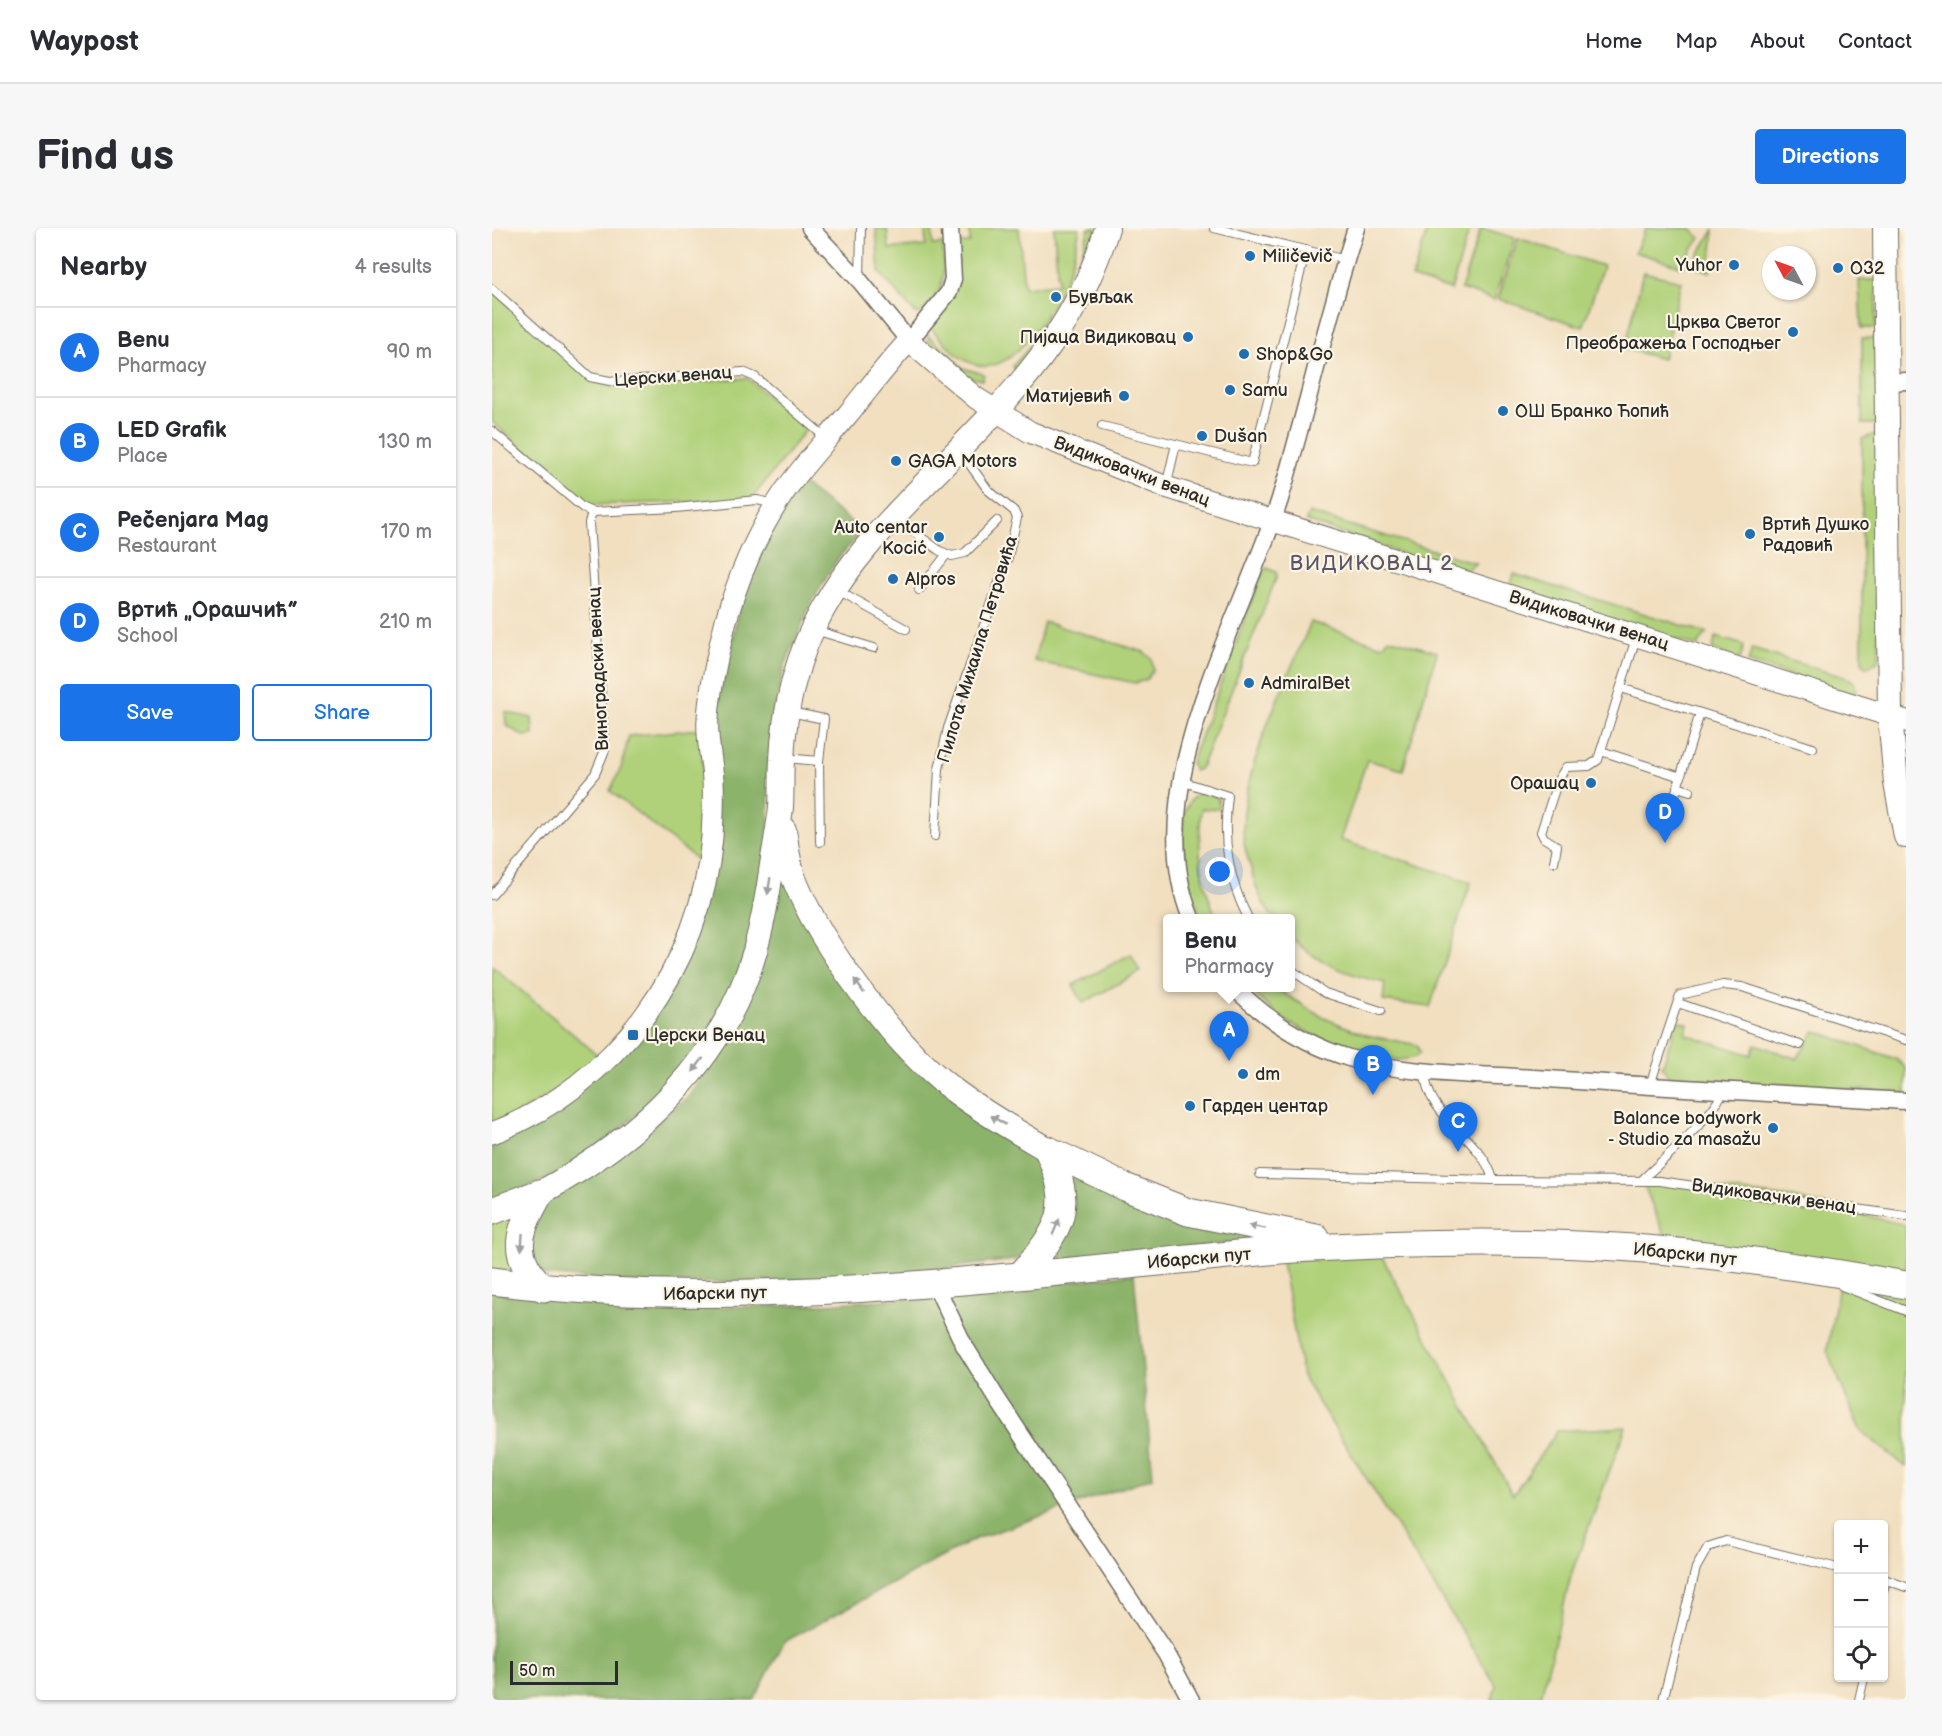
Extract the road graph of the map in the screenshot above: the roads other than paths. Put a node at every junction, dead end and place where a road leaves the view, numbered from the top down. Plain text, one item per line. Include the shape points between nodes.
1 (810, 228) edge
2 (861, 228) edge
3 (950, 228) edge
4 (1107, 228) edge
5 (1214, 228) edge
6 (1356, 228) edge
7 (1885, 228) edge
8 (1306, 250) junction
9 (1346, 260) junction
10 (860, 281) junction
11 (492, 289) edge
12 (909, 341) junction
13 (1897, 382) edge
14 (996, 412) junction
15 (1102, 426) dead end
16 (492, 431) edge
17 (828, 439) junction
18 (1176, 444) junction
19 (959, 450) junction
20 (1166, 487) junction
21 (776, 505) junction
22 (592, 512) junction
23 (893, 517) junction
24 (997, 521) dead end
25 (1272, 522) junction
26 (947, 554) junction
27 (834, 590) junction
28 (919, 590) dead end
29 (812, 629) junction
30 (906, 629) dead end
31 (1637, 635) junction
32 (874, 648) dead end
33 (1621, 688) junction
34 (786, 712) junction
35 (1700, 713) junction
36 (1898, 718) edge
37 (1813, 748) dead end
38 (1601, 751) junction
39 (782, 758) junction
40 (819, 761) junction
41 (1681, 777) junction
42 (1180, 780) junction
43 (1690, 791) dead end
44 (781, 807) junction
45 (935, 836) dead end
46 (1906, 836) edge
47 (820, 842) dead end
48 (1554, 862) dead end
49 (492, 895) edge
50 (1190, 914) edge
51 (1246, 914) edge
52 (1295, 972) edge
53 (1241, 992) edge
54 (1678, 1003) junction
55 (1381, 1011) dead end
56 (1906, 1040) edge
57 (1800, 1045) dead end
58 (1425, 1070) junction
59 (1650, 1084) junction
60 (1723, 1090) junction
61 (1906, 1101) edge
62 (492, 1133) edge
63 (1048, 1150) junction
64 (1260, 1174) dead end
65 (1492, 1180) junction
66 (1642, 1180) junction
67 (540, 1193) junction
68 (492, 1211) edge
69 (1906, 1216) edge
70 (1356, 1245) junction
71 (1824, 1271) junction
72 (1022, 1274) junction
73 (492, 1281) edge
74 (934, 1281) junction
75 (1906, 1285) edge
76 (543, 1288) junction
77 (1906, 1311) edge
78 (1834, 1567) edge
79 (1888, 1583) edge
80 (1906, 1587) edge
81 (1863, 1682) edge
82 (1191, 1700) edge
83 (1663, 1700) edge
84 (1859, 1700) edge

1 - 10 street
2 - 10 lane
3 - 12 street via 953,279 949,292
4 - 14 main road via 1071,316 1031,373
5 - 8 lane
6 - 9 street
7 - 13 main road
8 - 9 lane
8 - 18 lane via 1251,463
9 - 25 street
10 - 12 street
11 - 17 lane, Церски венац via 590,377 615,382 748,373
12 - 14 street
12 - 17 street
13 - 36 main road
14 - 19 main road
14 - 20 street, Видиковачки венац via 1030,432
15 - 18 lane
16 - 22 lane
17 - 21 street
18 - 20 lane
19 - 23 main road
19 - 45 lane, Пилота Михаила Петровића via 988,490 1017,518 1008,556 948,728 939,769
20 - 25 street, Видиковачки венац
21 - 22 lane via 757,500
21 - 62 street via 742,573 714,673 708,720 712,840 700,905 684,948 658,998 606,1062 522,1121
22 - 49 lane, Виноградски венац via 589,523 605,750 595,774
23 - 26 lane
23 - 27 main road
24 - 26 lane via 965,553
25 - 31 street, Видиковачки венац
25 - 42 street via 1218,663
26 - 28 lane
27 - 29 main road
27 - 30 lane
29 - 32 lane
29 - 34 main road
31 - 33 lane
31 - 36 street, Видиковачки венац
33 - 35 lane
33 - 38 lane
34 - 39 main road
34 - 40 lane via 824,719
35 - 37 lane
35 - 41 lane
36 - 46 main road via 1896,783
38 - 41 lane
38 - 48 lane via 1592,765 1569,765 1560,775 1541,832 1557,846
39 - 40 lane
39 - 44 main road
40 - 47 lane
41 - 43 lane via 1676,791
42 - 50 street via 1176,864
42 - 51 lane via 1228,796 1227,856
63 -> 44 main road via 952,1089 927,1069 885,1023 808,909 790,866
44 -> 67 main road via 755,954 716,1039 658,1110 615,1146
52 - 55 lane via 1325,993
53 - 58 street via 1280,1026 1308,1042 1351,1058
54 - 56 lane via 1680,995 1733,985
54 - 57 lane
54 - 59 lane
58 - 59 street
58 - 65 lane via 1430,1096 1485,1160
59 - 60 street
60 - 61 street
60 - 66 lane via 1707,1115
70 -> 63 main road via 1188,1212
72 -> 63 main road via 1051,1238 1062,1208 1061,1182
64 - 65 lane, Видиковачки венац
65 - 66 lane, Видиковачки венац
66 - 69 lane, Видиковачки венац
67 - 68 main road
67 -> 76 main road via 523,1230 521,1253 527,1272
70 - 71 main road, Ибарски пут via 1616,1247
70 - 72 main road, Ибарски пут
71 - 75 main road, Ибарски пут
71 - 77 lane via 1835,1283
72 - 74 main road, Ибарски пут
73 - 76 main road, Ибарски пут
74 - 76 main road, Ибарски пут via 789,1292 661,1294
74 - 82 street via 964,1345 1166,1654
78 - 83 lane via 1726,1541 1708,1547 1696,1568
79 - 80 lane
81 - 84 lane

